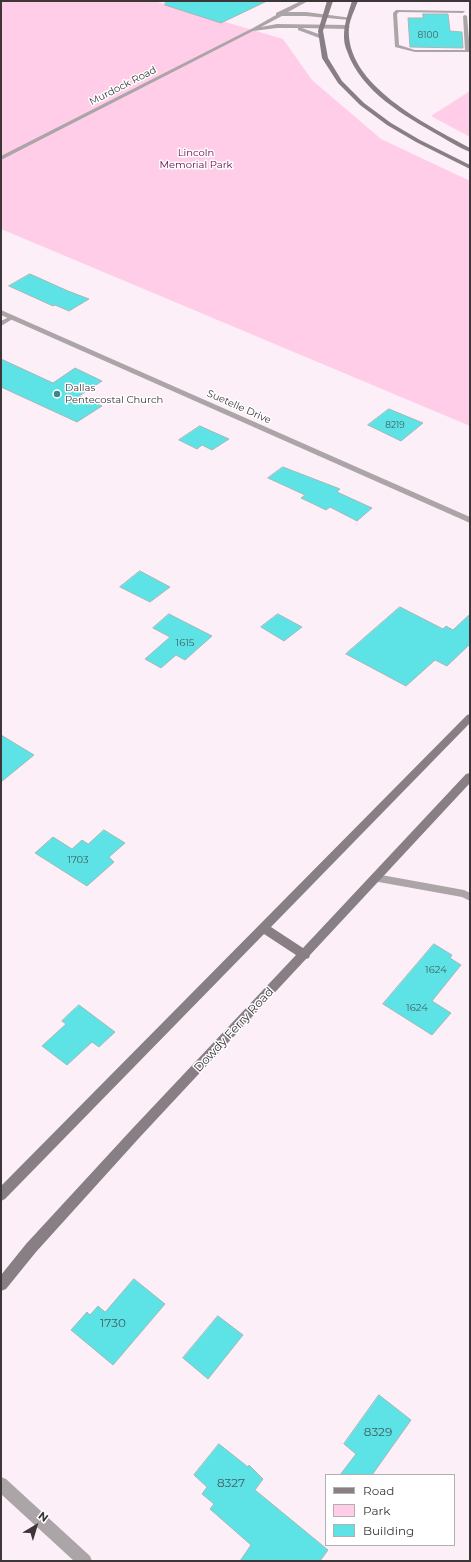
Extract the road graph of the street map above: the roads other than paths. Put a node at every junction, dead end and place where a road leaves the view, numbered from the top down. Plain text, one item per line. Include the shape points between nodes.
1 (305, 1) edge
2 (330, 1) edge
3 (356, 1) edge
4 (465, 13) edge
5 (278, 14) junction
6 (323, 16) junction
7 (349, 18) junction
8 (268, 20) junction
9 (277, 26) junction
10 (288, 26) junction
11 (321, 26) junction
12 (347, 27) junction
13 (252, 30) junction
14 (322, 37) junction
15 (470, 150) edge
16 (1, 158) edge
17 (470, 168) edge
18 (1, 312) edge
19 (13, 317) junction
20 (1, 324) edge
21 (470, 520) edge
22 (470, 717) edge
23 (470, 777) edge
24 (376, 878) junction
25 (470, 897) edge
26 (263, 928) junction
27 (305, 954) junction
28 (1, 1194) edge
29 (1, 1285) edge
30 (1, 1484) edge
31 (86, 1561) edge

1 - 5 street, Murdock Road
2 - 6 main road
3 - 7 main road
4 - 4 lane via 468,51 415,51 397,46 395,13 398,10
5 - 6 street
5 - 8 street, Murdock Road
6 - 7 street
6 - 11 main road
7 - 12 main road
8 - 9 street
8 - 13 street, Murdock Road
9 - 10 street, Murdock Road
9 - 13 street, Murdock Road
10 - 11 street, Murdock Road
10 - 14 street, Murdock Road
11 - 12 street, Murdock Road
11 - 14 main road
12 - 15 main road via 346,38 352,59 384,98 431,129
13 - 16 street, Murdock Road
14 - 17 main road via 325,57 332,74 370,111 400,131
18 - 19 street, Suetelle Drive
19 - 20 lane
19 - 21 street, Suetelle Drive
22 - 26 main road
23 - 24 main road, Dowdy Ferry Road
24 - 25 lane
24 - 27 main road, Dowdy Ferry Road
26 - 27 main road
26 - 28 main road
27 - 29 main road, Dowdy Ferry Road via 136,1133 31,1248
30 - 31 street

